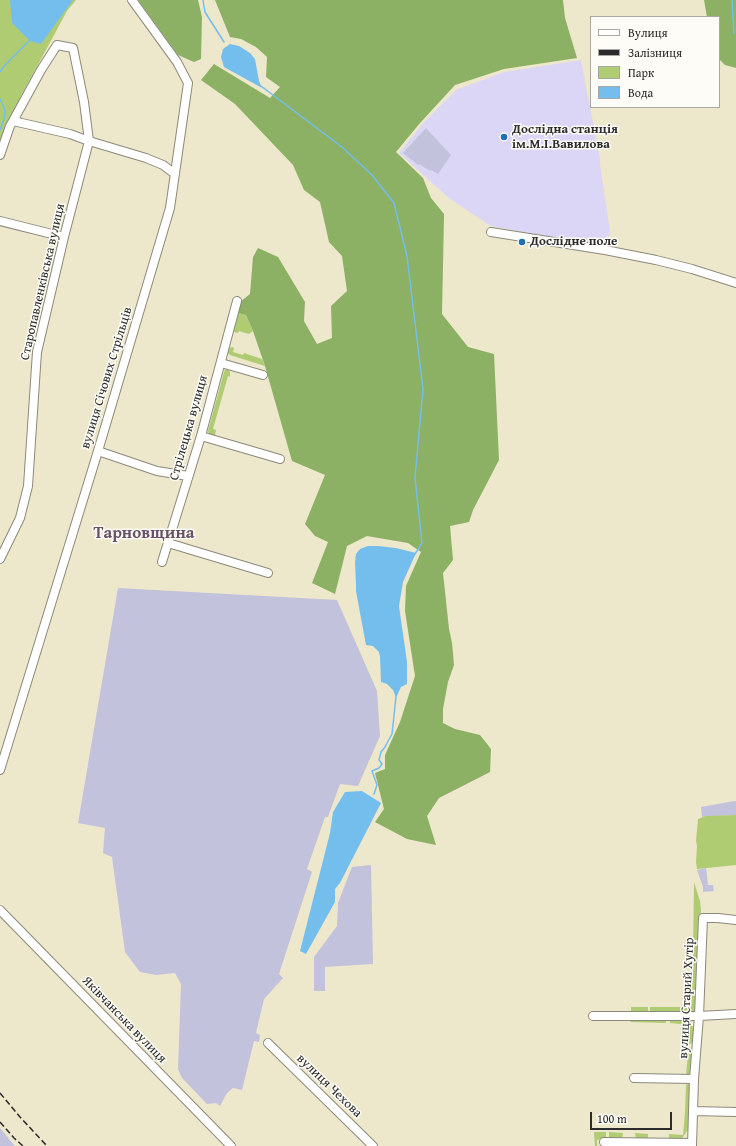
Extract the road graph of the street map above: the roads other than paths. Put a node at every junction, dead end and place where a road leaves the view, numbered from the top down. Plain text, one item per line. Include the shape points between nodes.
1 (132, 0) edge
2 (13, 122) junction
3 (89, 141) junction
4 (0, 154) edge
5 (175, 174) junction
6 (0, 222) edge
7 (491, 232) dead end
8 (64, 237) junction
9 (736, 283) edge
10 (237, 301) dead end
11 (221, 363) junction
12 (263, 375) dead end
13 (201, 436) junction
14 (98, 451) junction
15 (280, 459) dead end
16 (188, 476) junction
17 (168, 543) junction
18 (0, 559) edge
19 (162, 562) dead end
20 (268, 573) dead end
21 (0, 770) edge
22 (0, 910) edge
23 (736, 920) edge
24 (736, 1014) edge
25 (593, 1016) dead end
26 (699, 1016) junction
27 (268, 1043) dead end
28 (634, 1078) dead end
29 (694, 1079) junction
30 (693, 1111) junction
31 (736, 1112) edge
32 (604, 1142) dead end
33 (692, 1145) edge
34 (231, 1146) edge
35 (373, 1146) edge

1 - 5 street, вулиця Січових Стрільців via 177,62 188,83
2 - 3 street via 70,134
2 - 3 street, Старопавленківська вулиця via 57,45 73,48
2 - 4 street
3 - 5 street via 146,158 163,165
3 - 8 street, Старопавленківська вулиця
5 - 14 street, вулиця Січових Стрільців via 170,208
6 - 8 street
7 - 9 street via 656,260
8 - 18 street, Старопавленківська вулиця via 37,352 28,486 20,518
10 - 11 street, Стрілецька вулиця
11 - 12 street
11 - 13 street, Стрілецька вулиця
13 - 15 street
13 - 16 street, Стрілецька вулиця
14 - 16 street via 157,471
14 - 21 street, вулиця Січових Стрільців
16 - 17 street, Стрілецька вулиця
17 - 19 street, Стрілецька вулиця
17 - 20 street
22 - 34 street, Яківчанська вулиця
23 - 26 street, вулиця Старий Хутір via 703,918
24 - 26 street
25 - 26 street
26 - 29 street, вулиця Старий Хутір
27 - 35 street, вулиця Чехова
28 - 29 street
29 - 30 street, вулиця Старий Хутір
30 - 31 street
30 - 33 street, вулиця Старий Хутір
32 - 33 street

